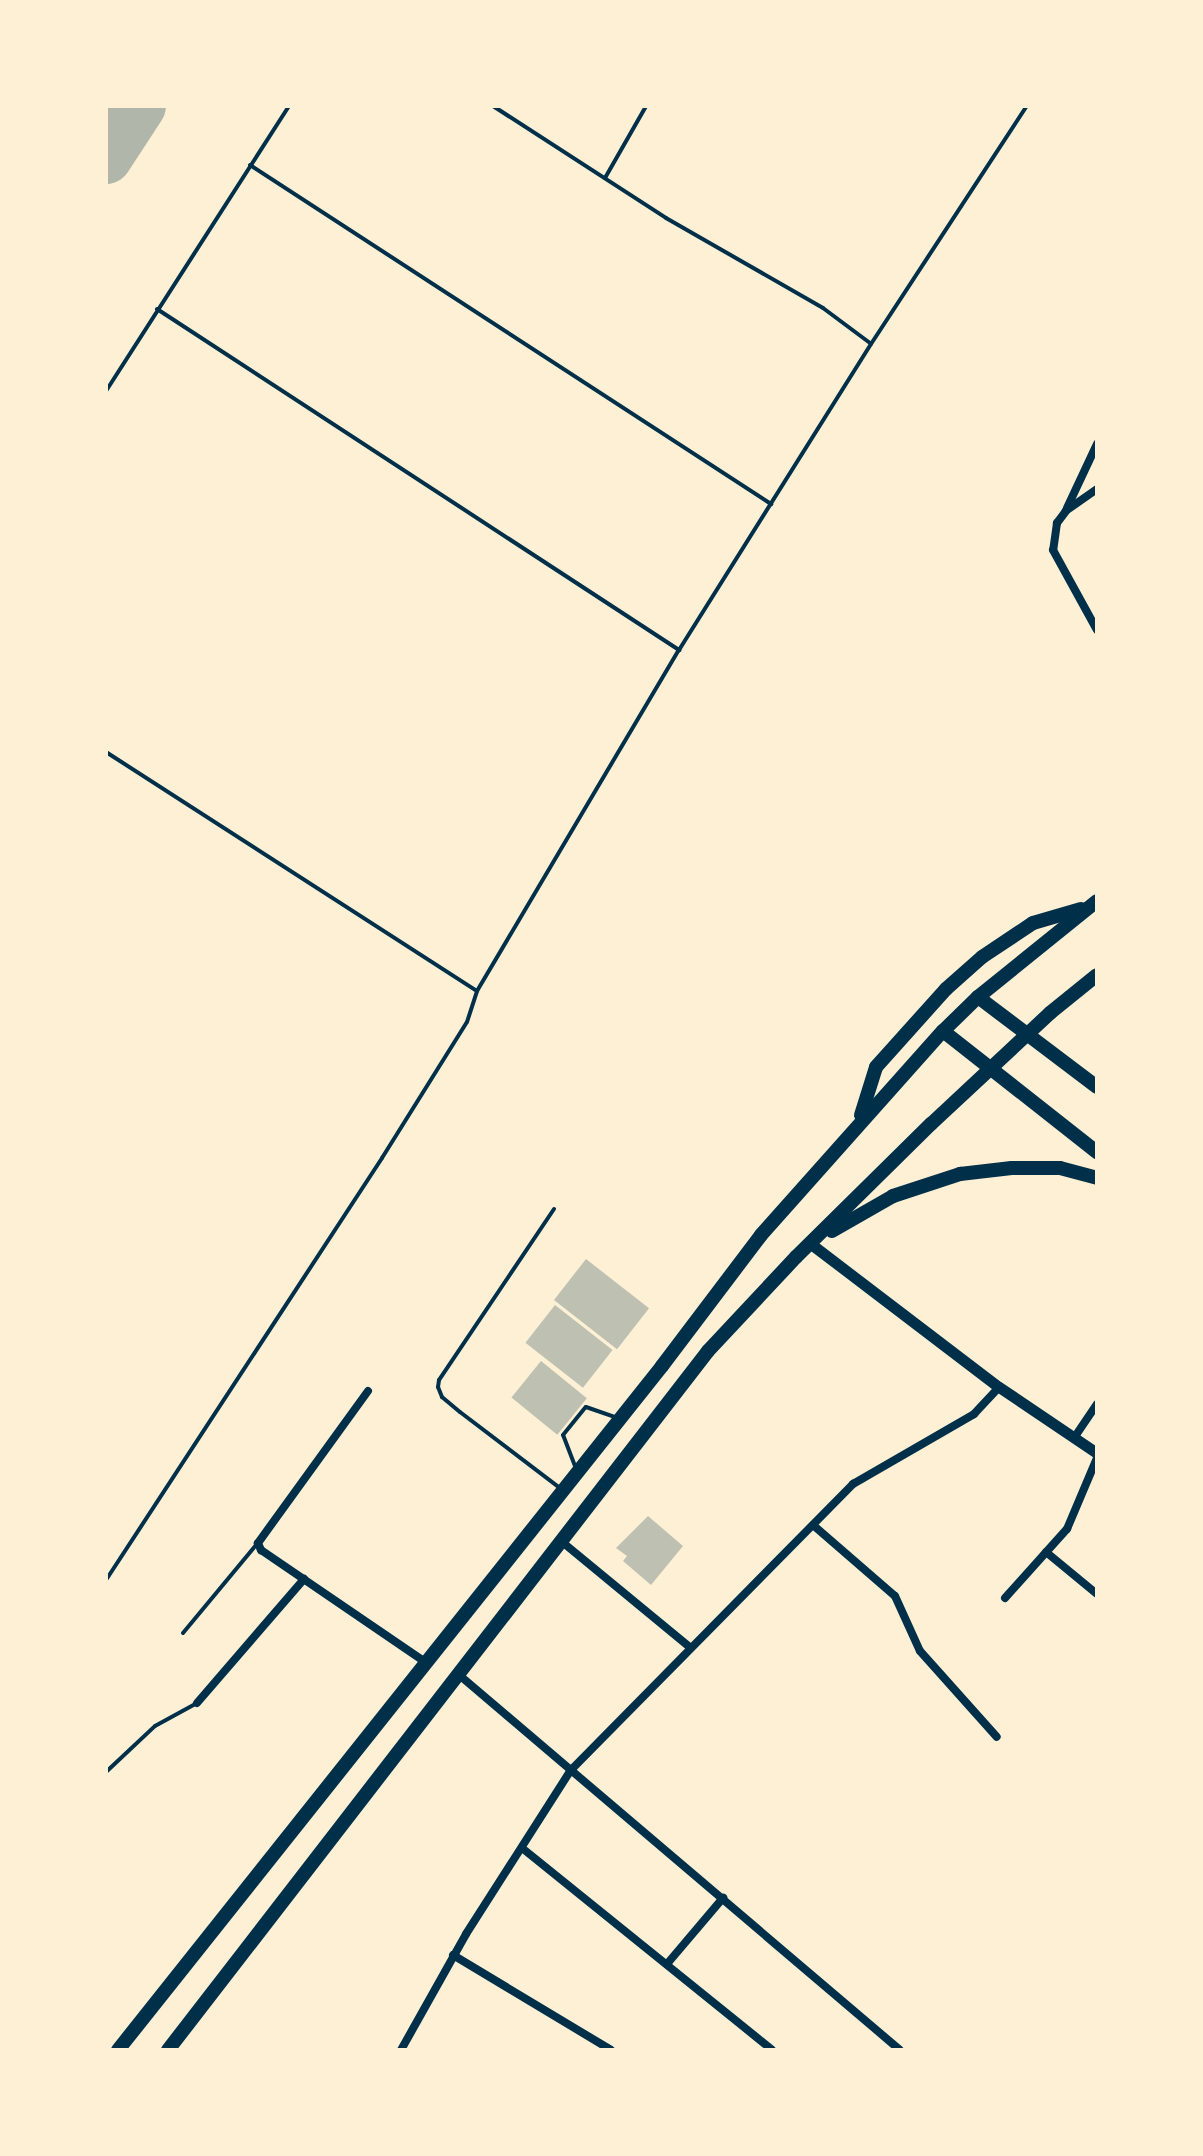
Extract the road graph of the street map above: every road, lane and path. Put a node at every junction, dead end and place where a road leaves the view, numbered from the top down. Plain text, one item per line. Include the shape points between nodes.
1 (289, 106) edge
2 (493, 106) edge
3 (646, 106) edge
4 (1027, 106) edge
5 (250, 165) junction
6 (605, 178) junction
7 (157, 309) junction
8 (871, 344) junction
9 (106, 391) edge
10 (1097, 444) edge
11 (1097, 489) edge
12 (771, 504) junction
13 (1066, 511) junction
14 (1097, 630) edge
15 (679, 650) junction
16 (106, 752) edge
17 (1093, 904) edge
18 (1097, 975) edge
19 (477, 991) junction
20 (978, 997) junction
21 (943, 1031) junction
22 (1026, 1035) junction
23 (991, 1069) junction
24 (1097, 1087) edge
25 (858, 1124) junction
26 (1097, 1152) edge
27 (1097, 1178) edge
28 (554, 1209) dead end
29 (811, 1244) junction
30 (999, 1387) junction
31 (368, 1391) dead end
32 (1097, 1404) edge
33 (620, 1419) junction
34 (1074, 1438) junction
35 (1097, 1456) edge
36 (577, 1471) junction
37 (562, 1490) junction
38 (813, 1525) junction
39 (561, 1541) junction
40 (258, 1543) junction
41 (1046, 1552) junction
42 (304, 1579) junction
43 (106, 1580) edge
44 (1097, 1594) edge
45 (1005, 1598) dead end
46 (183, 1633) dead end
47 (691, 1648) junction
48 (425, 1662) junction
49 (458, 1674) junction
50 (197, 1703) joint
51 (997, 1737) dead end
52 (571, 1770) junction
53 (106, 1772) edge
54 (522, 1848) junction
55 (723, 1898) junction
56 (453, 1955) junction
57 (667, 1964) junction
58 (118, 2050) edge
59 (168, 2050) edge
60 (401, 2050) edge
61 (611, 2050) edge
62 (772, 2050) edge
63 (900, 2050) edge

1 - 5 lane
2 - 6 lane
3 - 6 lane
4 - 8 lane
5 - 7 lane
5 - 12 lane
6 - 8 lane via 823,308
7 - 9 lane
7 - 15 lane
8 - 12 lane
10 - 13 street
11 - 13 street
12 - 15 lane
13 - 14 street via 1057,523 1053,550
15 - 19 lane
16 - 19 lane
17 - 20 main road
17 - 25 main road via 1033,923 946,989 876,1067
18 - 22 main road
19 - 43 lane via 467,1022 382,1158
20 - 21 main road
20 - 22 main road
21 - 23 main road
21 - 25 main road
22 - 23 main road
22 - 24 main road
23 - 26 main road
23 - 29 main road
25 - 33 main road via 761,1235
27 - 29 main road via 1060,1168 960,1174 893,1196
28 - 37 lane via 438,1387 460,1412
29 - 30 street
29 - 39 main road via 708,1351
30 - 34 street
30 - 38 street via 974,1414 853,1484
31 - 40 street
32 - 34 street
33 - 36 main road
33 - 36 lane via 586,1407 578,1416 563,1435
34 - 35 street
35 - 41 street via 1075,1516
36 - 37 main road
37 - 48 main road
38 - 47 street
38 - 51 street via 895,1596 920,1651
39 - 47 street
39 - 49 main road
40 - 42 street
40 - 46 lane
41 - 44 street
41 - 45 street
42 - 48 street
42 - 50 street
47 - 52 street
48 - 58 main road
49 - 52 street
49 - 59 main road
50 - 53 lane via 155,1726
52 - 54 street
52 - 55 street
54 - 56 street
54 - 57 street
55 - 57 street
55 - 63 street
56 - 60 street
56 - 61 street
57 - 62 street

